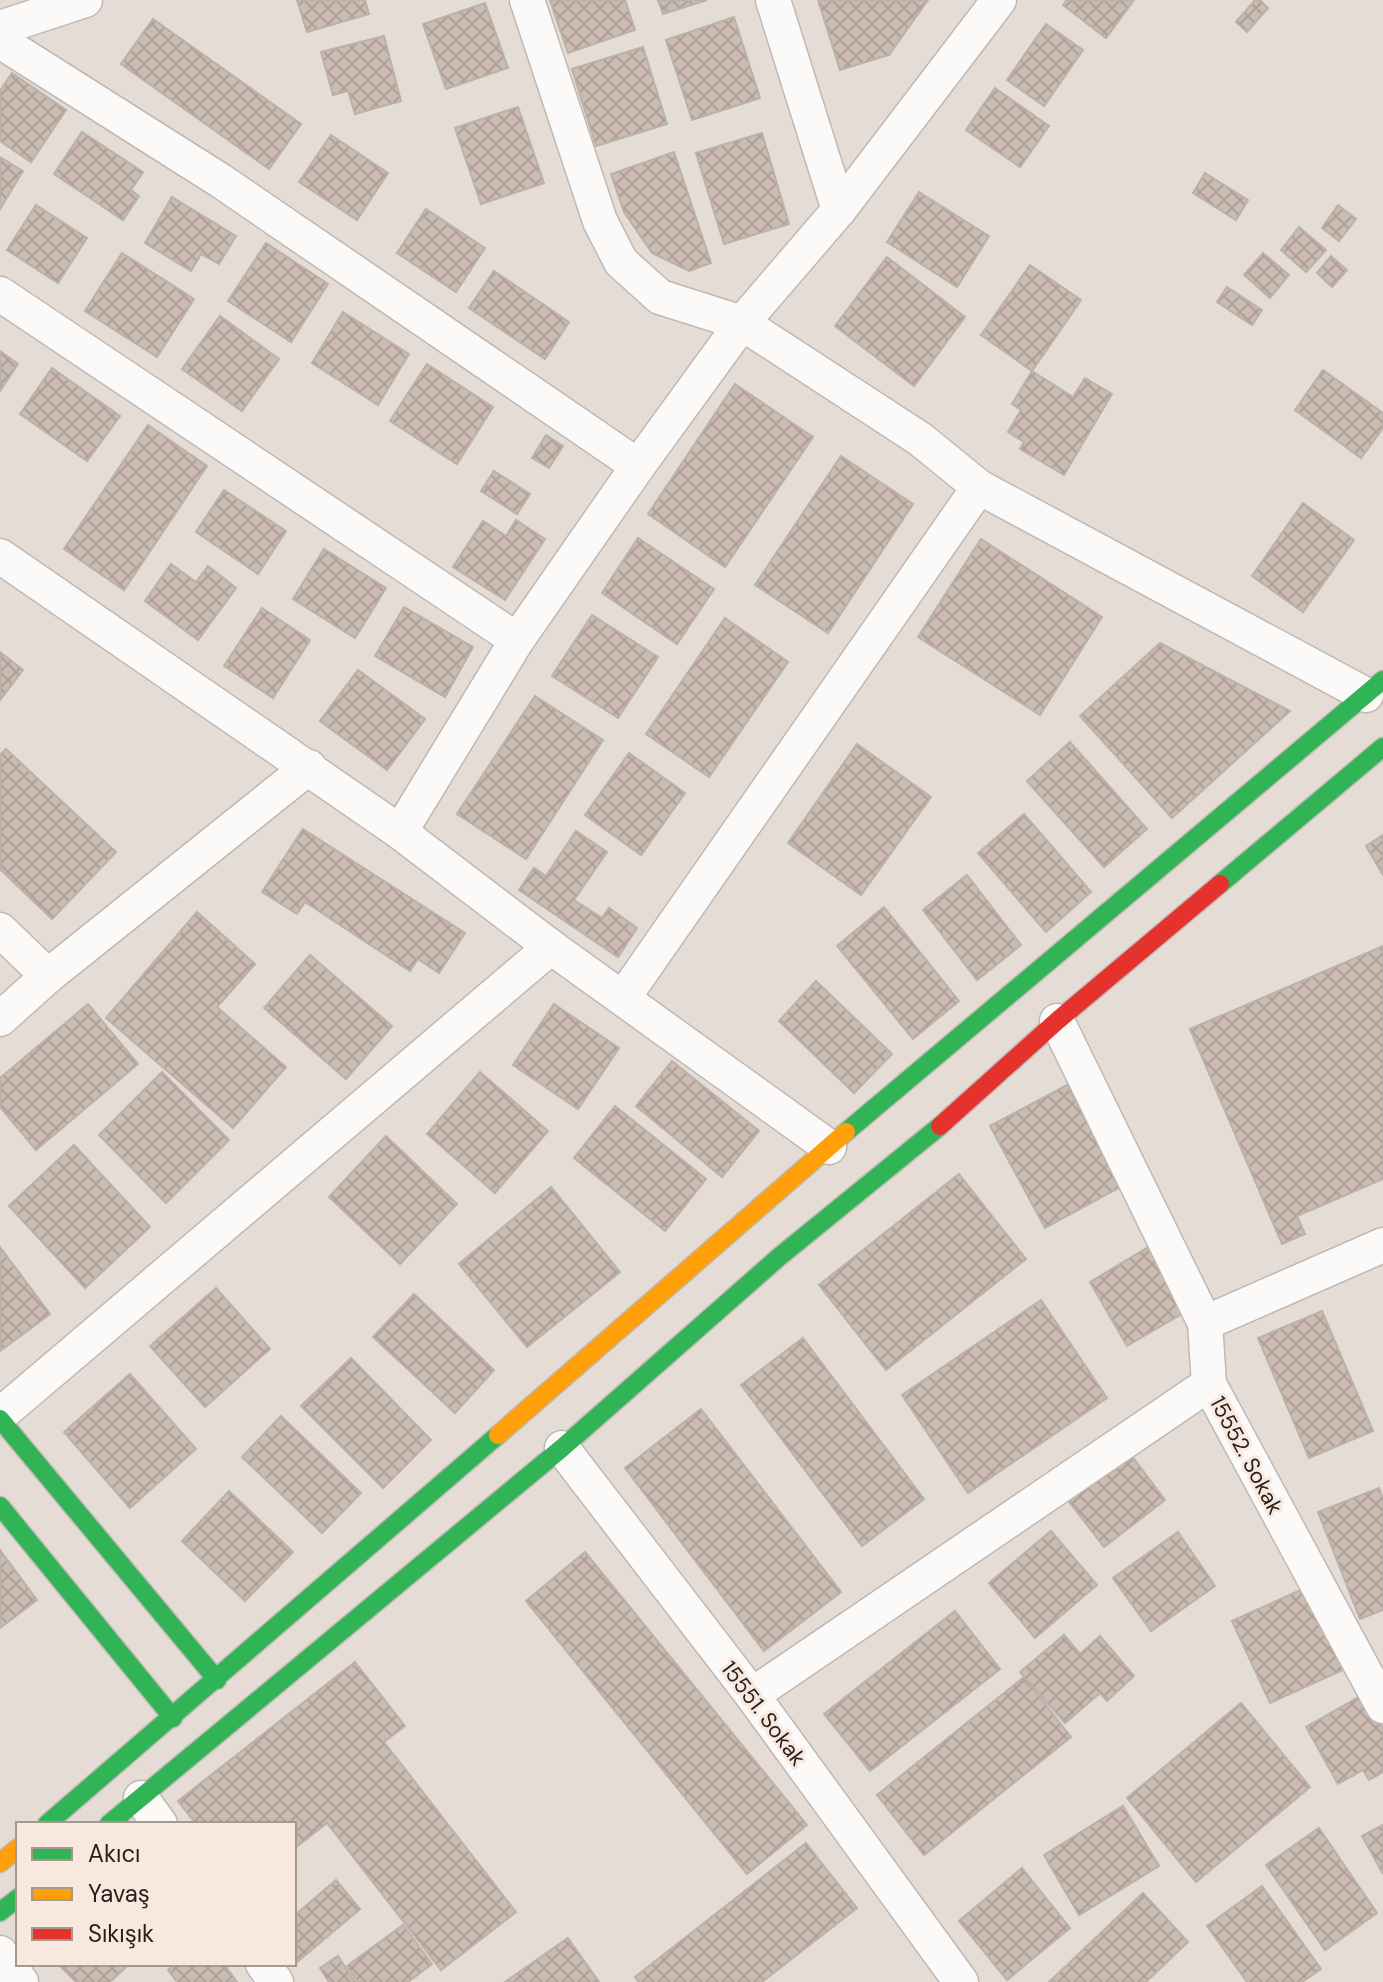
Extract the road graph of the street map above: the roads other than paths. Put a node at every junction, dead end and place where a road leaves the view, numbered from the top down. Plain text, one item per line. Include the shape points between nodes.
1 (85, 0) edge
2 (527, 0) edge
3 (773, 0) edge
4 (999, 0) edge
5 (0, 28) edge
6 (0, 41) edge
7 (839, 210) junction
8 (0, 294) edge
9 (742, 323) junction
10 (638, 466) junction
11 (979, 487) junction
12 (0, 556) edge
13 (517, 640) junction
14 (1374, 688) edge
15 (1383, 747) edge
16 (309, 767) junction
17 (400, 832) junction
18 (0, 930) edge
19 (551, 947) junction
20 (48, 976) junction
21 (623, 998) junction
22 (0, 1019) edge
23 (1057, 1021) junction
24 (829, 1147) junction
25 (1383, 1245) edge
26 (1205, 1323) junction
27 (1209, 1384) junction
28 (0, 1417) edge
29 (562, 1448) junction
30 (0, 1506) edge
31 (217, 1680) junction
32 (752, 1695) junction
33 (1383, 1706) edge
34 (173, 1718) junction
35 (150, 1811) edge
36 (49, 1822) edge
37 (115, 1822) edge
38 (16, 1850) edge
39 (0, 1863) edge
40 (16, 1900) edge
41 (0, 1912) edge
42 (0, 1953) edge
43 (21, 1982) edge
44 (961, 1982) edge

1 - 5 street
2 - 9 street via 600,221 621,262 660,297
3 - 7 street
4 - 7 street
6 - 10 street via 221,181
7 - 9 street
8 - 13 street
9 - 10 street
9 - 11 street via 920,439
10 - 13 street
11 - 14 street
11 - 21 street
12 - 16 street
13 - 17 street
14 - 24 main road
15 - 23 main road
16 - 17 street
16 - 20 street
17 - 19 street
18 - 20 street
19 - 21 street
19 - 28 street
20 - 22 street
21 - 24 street
23 - 26 street, 15552. Sokak
23 - 29 main road
24 - 31 main road
25 - 26 street
26 - 27 street, 15552. Sokak
27 - 32 street
27 - 33 street, 15552. Sokak
28 - 31 main road
29 - 32 street, 15551. Sokak
29 - 35 main road
30 - 34 main road
31 - 34 main road
32 - 44 street, 15551. Sokak
34 - 36 main road
35 - 37 main road
38 - 39 main road
40 - 41 main road
42 - 43 street

